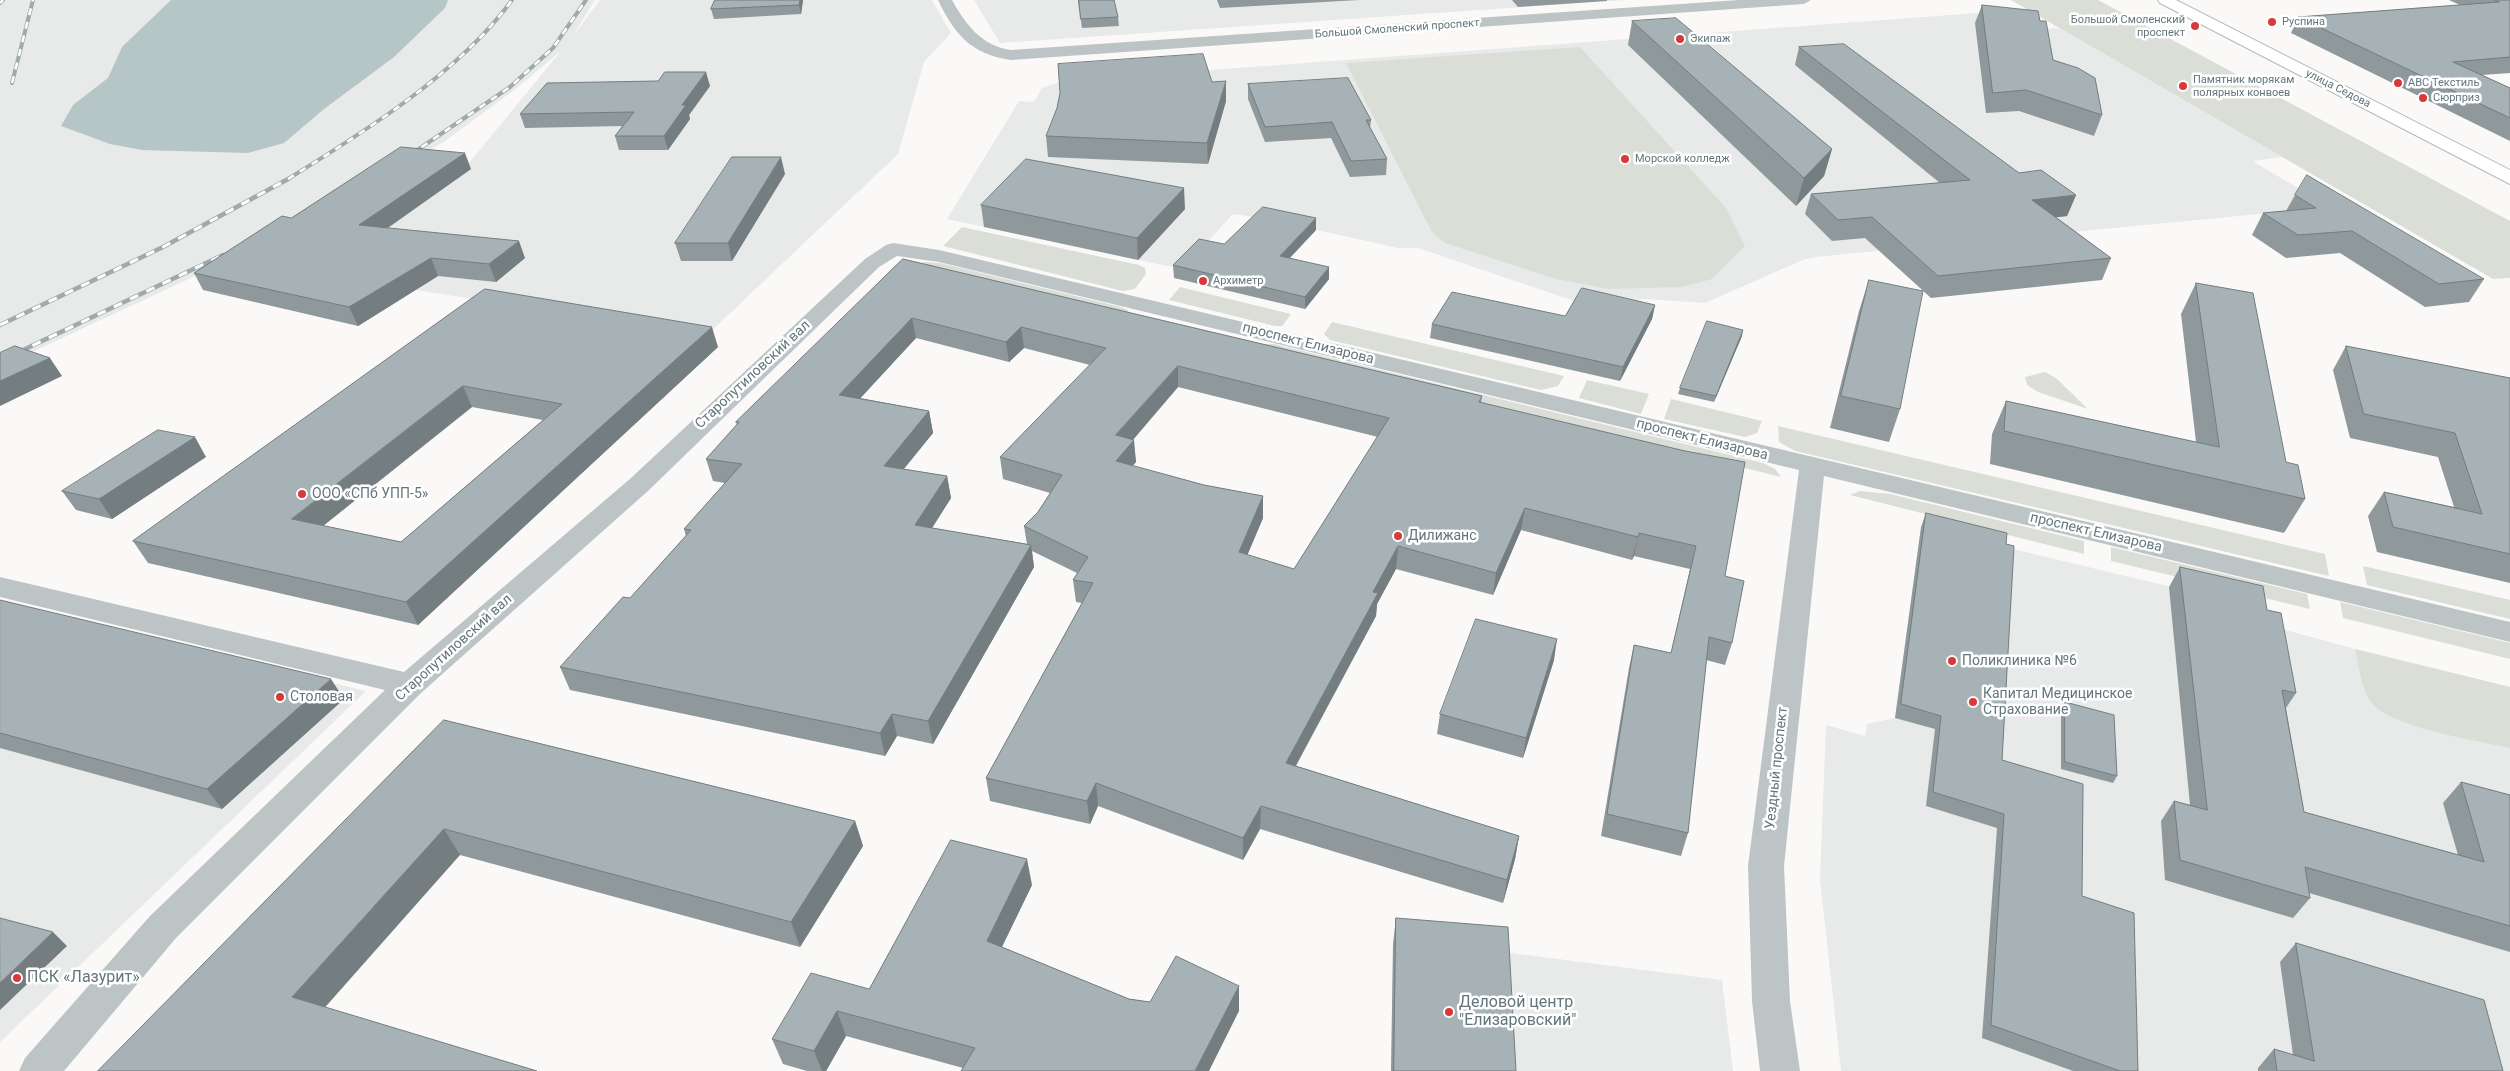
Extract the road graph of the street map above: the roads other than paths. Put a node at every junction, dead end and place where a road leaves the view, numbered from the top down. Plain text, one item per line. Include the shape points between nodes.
1 (945, 0) edge
2 (1804, 0) edge
3 (2165, 0) edge
4 (2188, 0) edge
5 (1681, 4) edge
6 (2510, 164) edge
7 (2510, 178) edge
8 (893, 249) joint
9 (1812, 466) junction
10 (0, 587) edge
11 (2510, 632) edge
12 (410, 686) junction
13 (39, 1071) edge
14 (1780, 1071) edge

1 - 5 street, Большой Смоленский проспект via 969,36 990,51 1011,55
2 - 5 street, Большой Смоленский проспект
3 - 7 main road, улица Седова
4 - 6 main road, улица Седова
8 - 9 street, проспект Елизарова via 939,256
8 - 12 street, Старопутиловский вал via 872,263 640,484
9 - 11 street, проспект Елизарова
9 - 14 street, Уездный проспект via 1766,866 1771,1002
10 - 12 street
12 - 13 street, Старопутиловский вал via 164,927

